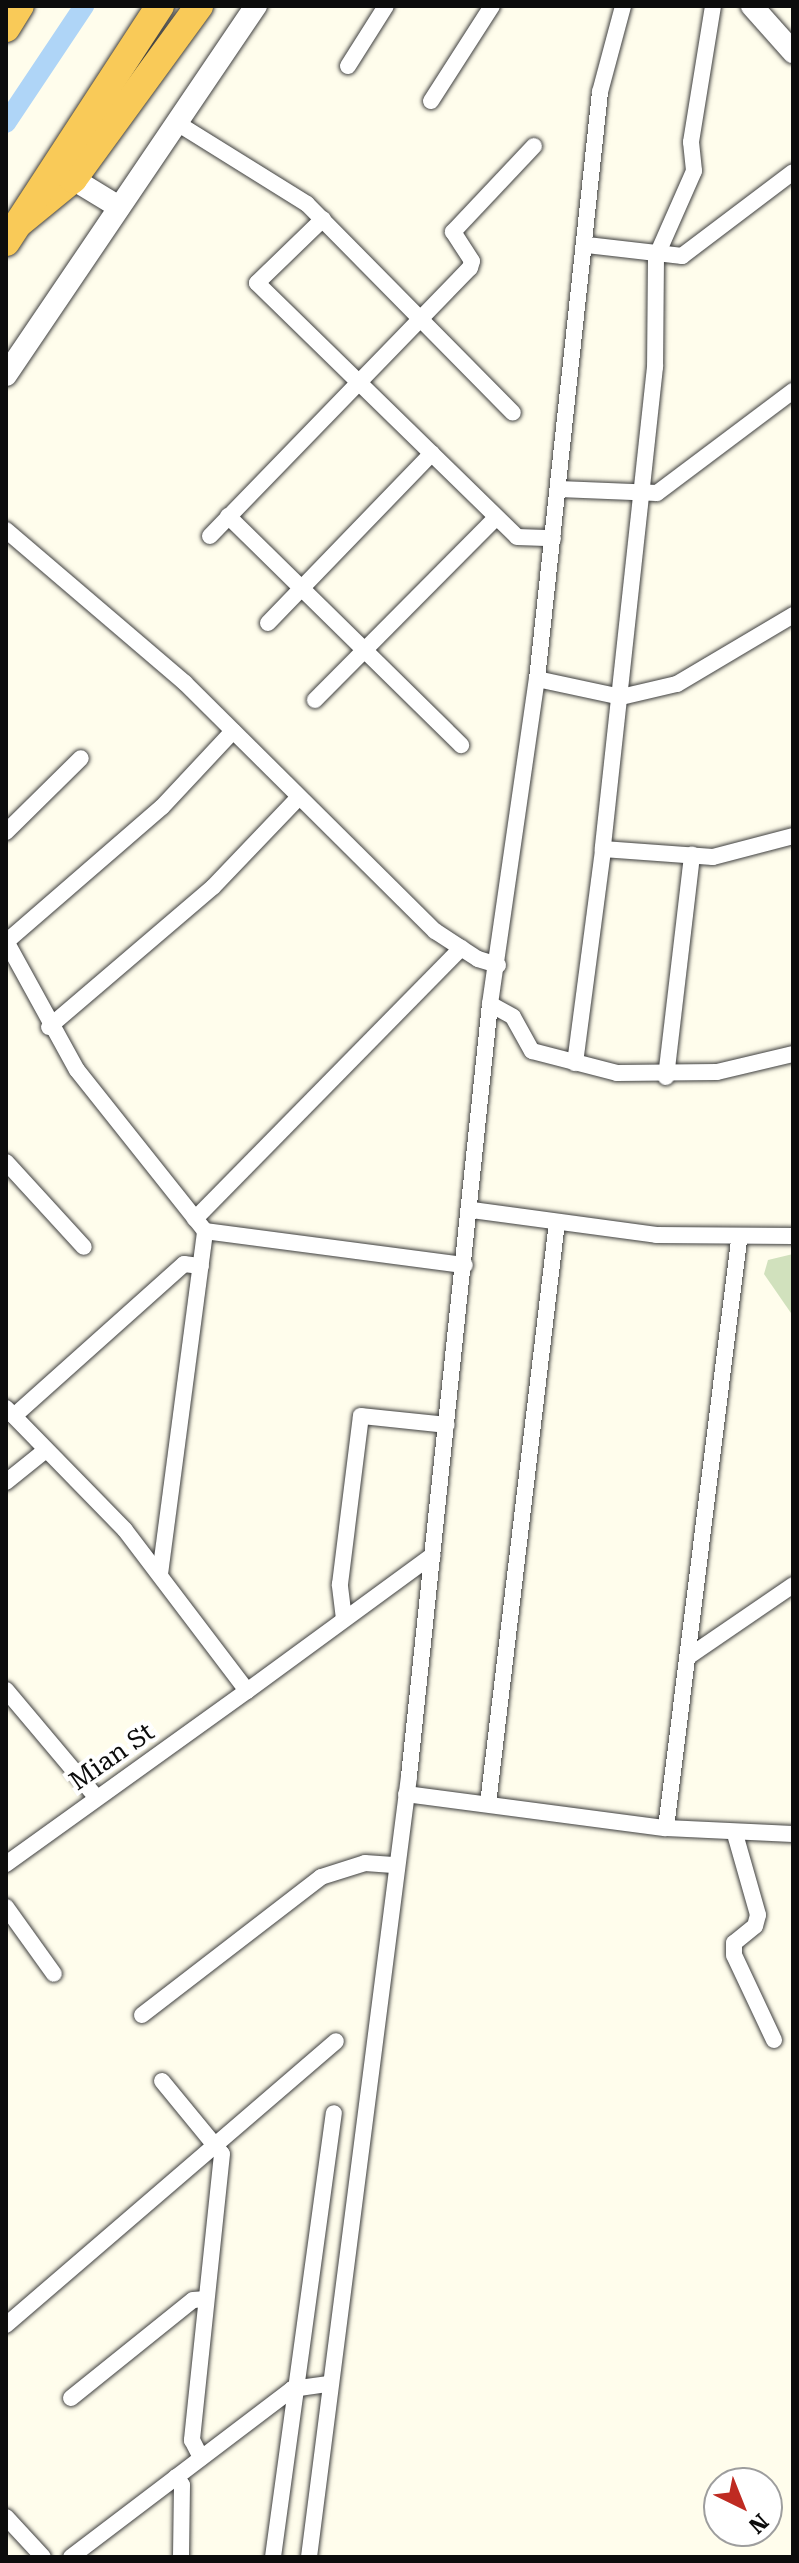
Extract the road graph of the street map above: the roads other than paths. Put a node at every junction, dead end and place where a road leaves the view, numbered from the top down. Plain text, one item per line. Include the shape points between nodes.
1 (20, 6) edge
2 (160, 6) edge
3 (199, 6) edge
4 (256, 6) edge
5 (386, 6) edge
6 (492, 6) edge
7 (623, 6) edge
8 (713, 6) edge
9 (752, 6) edge
10 (6, 28) edge
11 (793, 52) edge
12 (348, 66) dead end
13 (431, 101) dead end
14 (177, 123) junction
15 (534, 146) dead end
16 (793, 172) edge
17 (73, 179) junction
18 (119, 207) junction
19 (323, 219) junction
20 (12, 233) edge
21 (587, 245) junction
22 (656, 257) junction
23 (424, 316) junction
24 (6, 375) edge
25 (357, 385) junction
26 (793, 391) edge
27 (513, 413) dead end
28 (432, 453) junction
29 (559, 489) junction
30 (640, 494) junction
31 (228, 516) junction
32 (496, 518) junction
33 (6, 530) edge
34 (210, 536) dead end
35 (553, 538) junction
36 (302, 587) junction
37 (793, 615) edge
38 (268, 623) dead end
39 (366, 649) junction
40 (537, 679) junction
41 (621, 697) junction
42 (315, 700) dead end
43 (233, 731) junction
44 (461, 745) dead end
45 (81, 758) dead end
46 (299, 797) junction
47 (6, 832) edge
48 (793, 836) edge
49 (603, 849) junction
50 (692, 855) junction
51 (6, 941) edge
52 (461, 948) junction
53 (10, 963) edge
54 (498, 965) junction
55 (490, 1004) junction
56 (49, 1027) junction
57 (793, 1054) edge
58 (575, 1063) junction
59 (666, 1077) junction
60 (6, 1162) edge
61 (472, 1210) junction
62 (557, 1222) junction
63 (200, 1225) junction
64 (793, 1236) edge
65 (739, 1240) junction
66 (84, 1247) dead end
67 (465, 1265) junction
68 (201, 1266) junction
69 (10, 1412) edge
70 (447, 1425) junction
71 (46, 1450) junction
72 (6, 1482) edge
73 (433, 1555) junction
74 (160, 1574) junction
75 (793, 1585) edge
76 (344, 1619) junction
77 (688, 1657) junction
78 (6, 1690) edge
79 (247, 1691) junction
80 (406, 1794) junction
81 (96, 1797) junction
82 (488, 1804) junction
83 (666, 1828) junction
84 (735, 1834) junction
85 (793, 1834) edge
86 (6, 1864) edge
87 (397, 1865) junction
88 (6, 1907) edge
89 (54, 1974) dead end
90 (142, 2015) dead end
91 (774, 2040) dead end
92 (336, 2041) dead end
93 (162, 2081) dead end
94 (334, 2113) dead end
95 (213, 2142) junction
96 (206, 2299) junction
97 (6, 2325) edge
98 (329, 2384) junction
99 (292, 2389) junction
100 (71, 2398) dead end
101 (201, 2458) junction
102 (176, 2477) junction
103 (6, 2517) edge
104 (43, 2557) edge
105 (71, 2557) edge
106 (181, 2557) edge
107 (273, 2557) edge
108 (309, 2557) edge

1 - 10 highway
2 - 20 highway
3 - 17 highway
4 - 14 street
5 - 12 street
6 - 13 street
7 - 21 street via 600,92
8 - 22 street via 691,142 694,171
9 - 11 street
14 - 18 street
14 - 19 street
15 - 23 street via 457,223 453,232 472,261 470,268
16 - 22 street via 682,256
17 - 18 street
17 - 20 highway
18 - 24 street
19 - 23 street
19 - 25 street via 257,283
21 - 22 street
21 - 29 street
22 - 30 street via 655,367
23 - 25 street
23 - 27 street
25 - 28 street
25 - 31 street
26 - 30 street via 657,493
28 - 32 street
28 - 36 street
29 - 30 street
29 - 35 street
30 - 41 street
31 - 34 street
31 - 36 street
32 - 35 street via 517,537
32 - 39 street
33 - 43 street
35 - 40 street
36 - 38 street
36 - 39 street
37 - 41 street via 677,684
39 - 42 street
39 - 44 street
40 - 41 street
40 - 54 street
41 - 49 street
43 - 46 street
43 - 51 street via 162,807
45 - 47 street
46 - 52 street via 435,931
46 - 56 street via 213,887
48 - 50 street via 769,847
49 - 50 street
49 - 58 street
50 - 59 street
51 - 53 street
52 - 54 street
52 - 63 street
53 - 56 street
54 - 55 street
55 - 58 street via 513,1017 532,1051
55 - 61 street
56 - 63 street via 123,1136
57 - 59 street
58 - 59 street
60 - 66 street
61 - 62 street
61 - 67 street
62 - 65 street
62 - 82 street
63 - 67 street
63 - 68 street
64 - 65 street
65 - 77 street
67 - 70 street
68 - 69 street via 184,1264
68 - 74 street
69 - 71 street
70 - 73 street
70 - 76 street via 361,1416 340,1584
71 - 72 street
71 - 74 street
73 - 76 street, Mian St
73 - 80 street
74 - 79 street
75 - 77 street
76 - 79 street, Mian St
77 - 83 street
78 - 81 street
79 - 81 street, Mian St
80 - 82 street
80 - 87 street
81 - 86 street, Mian St
82 - 83 street
83 - 84 street
84 - 85 street
84 - 91 street via 758,1915 755,1926 734,1943 734,1955
87 - 90 street via 365,1863 321,1877
87 - 98 street
88 - 89 street
92 - 95 street
93 - 95 street
94 - 99 street
95 - 96 street via 222,2154
95 - 97 street
96 - 100 street via 193,2300
96 - 101 street via 192,2440
98 - 99 street
98 - 108 street
99 - 101 street
99 - 107 street
101 - 102 street
102 - 105 street
102 - 106 street
103 - 104 street

